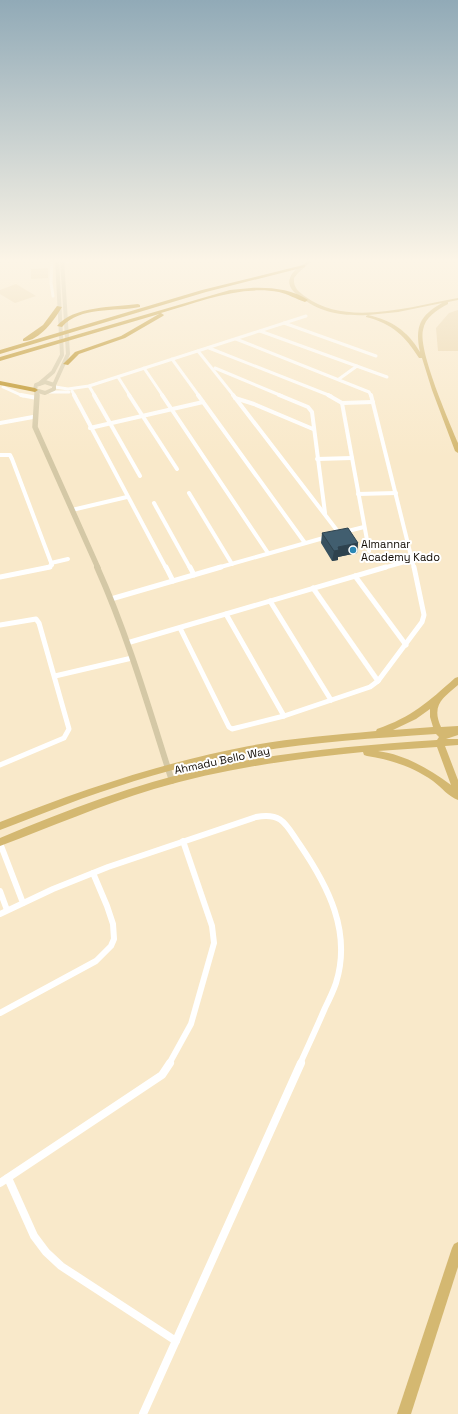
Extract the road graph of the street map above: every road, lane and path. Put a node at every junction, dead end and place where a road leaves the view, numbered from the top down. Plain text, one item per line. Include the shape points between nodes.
1 (63, 324) edge
2 (47, 325) edge
3 (63, 325) edge
4 (90, 325) edge
5 (113, 325) edge
6 (142, 325) edge
7 (278, 325) edge
8 (290, 325) edge
9 (391, 325) edge
10 (422, 325) edge
11 (260, 331) junction
12 (236, 339) junction
13 (209, 348) junction
14 (0, 351) edge
15 (198, 351) junction
16 (376, 356) dead end
17 (0, 359) edge
18 (172, 359) junction
19 (66, 364) junction
20 (357, 366) junction
21 (144, 368) junction
22 (213, 368) junction
23 (429, 370) junction
24 (118, 377) junction
25 (387, 377) dead end
26 (340, 379) junction
27 (39, 384) junction
28 (1, 386) edge
29 (54, 386) junction
30 (89, 386) junction
31 (83, 388) junction
32 (35, 390) junction
33 (72, 391) junction
34 (49, 392) junction
35 (234, 397) junction
36 (37, 400) junction
37 (203, 402) junction
38 (373, 402) junction
39 (342, 403) junction
40 (172, 409) junction
41 (142, 416) junction
42 (33, 417) junction
43 (0, 423) edge
44 (110, 423) junction
45 (90, 428) junction
46 (313, 429) junction
47 (458, 451) edge
48 (0, 454) edge
49 (352, 458) junction
50 (317, 459) junction
51 (177, 469) dead end
52 (140, 476) dead end
53 (189, 493) dead end
54 (396, 493) junction
55 (358, 494) junction
56 (127, 496) junction
57 (154, 503) dead end
58 (72, 510) junction
59 (325, 514) junction
60 (364, 527) junction
61 (339, 533) junction
62 (305, 543) junction
63 (369, 551) dead end
64 (268, 554) junction
65 (68, 559) dead end
66 (412, 560) junction
67 (51, 563) junction
68 (232, 564) junction
69 (194, 575) junction
70 (355, 576) junction
71 (0, 577) edge
72 (173, 581) junction
73 (313, 588) junction
74 (111, 599) junction
75 (270, 601) junction
76 (226, 614) junction
77 (0, 625) edge
78 (180, 628) junction
79 (127, 643) junction
80 (406, 645) junction
81 (132, 658) junction
82 (55, 676) junction
83 (458, 680) edge
84 (378, 681) junction
85 (436, 699) junction
86 (331, 700) junction
87 (284, 716) junction
88 (458, 729) edge
89 (458, 733) edge
90 (441, 736) junction
91 (343, 739) junction
92 (458, 742) edge
93 (340, 751) junction
94 (0, 765) edge
95 (167, 768) junction
96 (172, 781) junction
97 (458, 792) edge
98 (458, 796) edge
99 (0, 826) edge
100 (183, 841) junction
101 (0, 842) edge
102 (93, 873) junction
103 (0, 891) edge
104 (23, 903) junction
105 (7, 910) junction
106 (0, 914) edge
107 (0, 1013) edge
108 (8, 1178) junction
109 (0, 1183) edge
110 (458, 1248) edge
111 (176, 1341) junction
112 (143, 1414) edge
113 (404, 1414) edge

1 - 27 street via 59,364 49,377
2 - 14 highway via 31,337
3 - 19 street via 68,354
4 - 14 highway
5 - 17 highway
6 - 19 highway via 123,336 77,353
7 - 11 street
8 - 16 street
9 - 23 main road via 413,343
10 - 23 main road via 421,342
11 - 12 street
11 - 20 street
12 - 13 street
12 - 26 street
13 - 15 street
13 - 39 street via 334,397
15 - 18 street
15 - 22 street
18 - 21 street
18 - 37 street
19 - 29 street via 55,379
20 - 25 street
20 - 26 street
21 - 24 street
21 - 40 street
22 - 35 street
22 - 46 street via 308,406 312,412
23 - 47 main road
24 - 30 street
24 - 41 street
26 - 38 street via 369,392
27 - 29 street via 49,383
27 - 32 street via 34,387
28 - 32 highway via 15,385
28 - 36 street
29 - 31 street via 68,389
29 - 34 street
30 - 31 street
30 - 44 street
31 - 33 street
32 - 34 street
32 - 36 street
33 - 34 street
33 - 45 street
34 - 36 street
35 - 46 street
35 - 59 street
36 - 42 street
37 - 40 street
37 - 62 street
38 - 39 street
38 - 54 street
39 - 49 street
40 - 41 street
40 - 64 street
41 - 44 street
41 - 51 street
42 - 43 street
42 - 58 street via 35,427
44 - 45 street
44 - 52 street
45 - 56 street
46 - 50 street
48 - 67 street via 10,455 12,459
49 - 50 street
49 - 55 street
50 - 59 street
53 - 68 street
54 - 55 street
54 - 66 street
55 - 60 street
56 - 58 street
56 - 72 street
57 - 69 street
58 - 74 street
59 - 61 street
60 - 61 street
60 - 63 street
61 - 62 street
62 - 64 street
64 - 68 street
65 - 67 street
66 - 70 street
66 - 80 street via 424,615
67 - 71 street via 49,568
68 - 69 street
69 - 72 street
70 - 73 street
70 - 80 street
72 - 74 street
73 - 75 street
73 - 84 street
74 - 79 street
75 - 76 street
75 - 86 street
76 - 78 street
76 - 87 street
77 - 82 street via 36,619
78 - 79 street
78 - 87 street via 229,727 237,729
79 - 81 street
80 - 84 street
81 - 82 street
81 - 95 street
82 - 94 street via 68,733 64,738
83 - 85 main road
84 - 86 street via 370,687
85 - 90 main road via 433,716
85 - 91 main road via 422,712 400,725
86 - 87 street
88 - 90 main road, Ahmadu Bello Way
89 - 90 main road
90 - 91 main road, Ahmadu Bello Way
90 - 92 main road, Ahmadu Bello Way
90 - 93 main road, Ahmadu Bello Way
90 - 97 main road
91 - 95 main road, Ahmadu Bello Way via 252,749
93 - 96 main road, Ahmadu Bello Way via 258,762
93 - 98 main road via 377,754 404,761 435,777
95 - 96 street
95 - 99 main road, Ahmadu Bello Way via 85,794
96 - 101 main road, Ahmadu Bello Way via 57,818
100 - 102 street
100 - 108 street via 212,926 214,942 191,1024 177,1052 162,1074
100 - 111 street via 267,816 275,816 282,820 307,856 334,904 341,956 336,984
101 - 104 street
102 - 104 street
102 - 107 street via 114,927 114,940 108,951 96,961
103 - 105 street
104 - 105 street
105 - 106 street
108 - 109 street
108 - 111 street via 34,1236 46,1252 61,1266
110 - 113 main road
111 - 112 street

